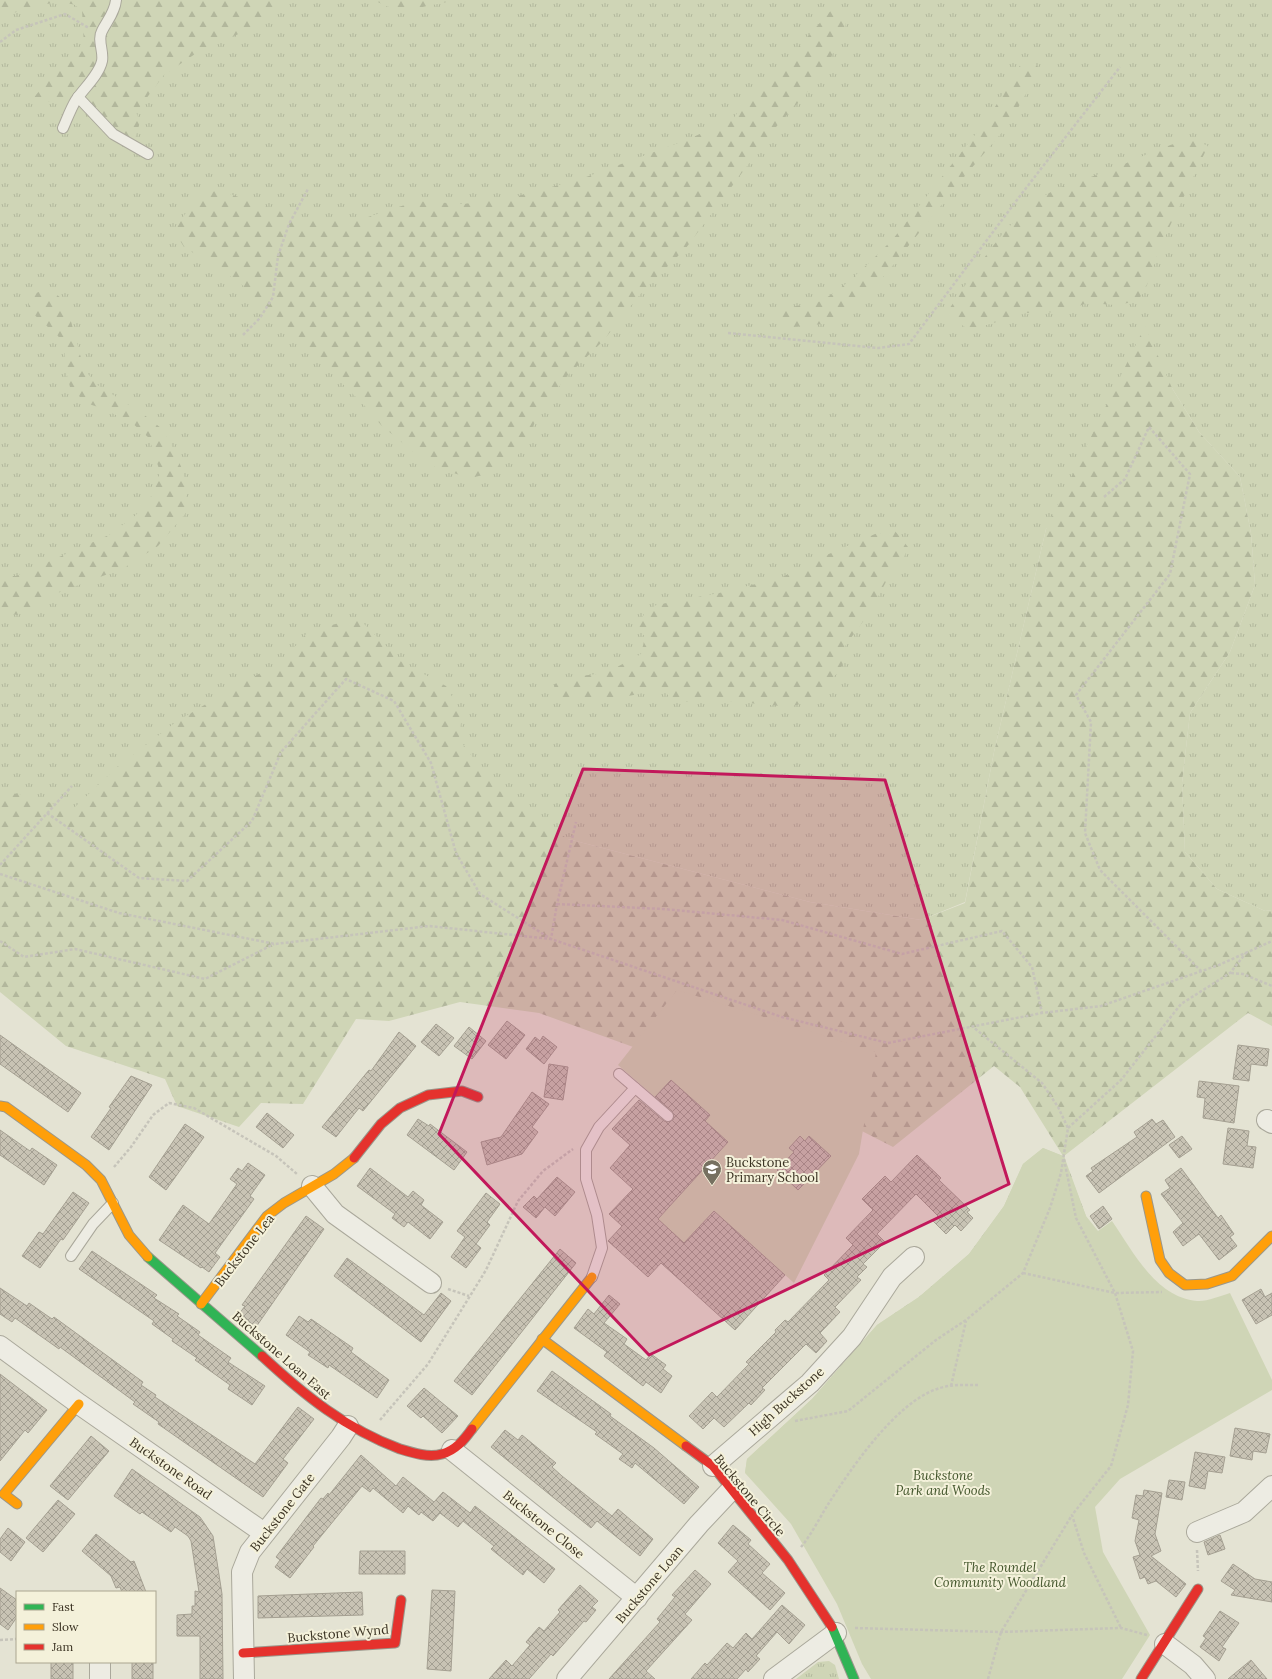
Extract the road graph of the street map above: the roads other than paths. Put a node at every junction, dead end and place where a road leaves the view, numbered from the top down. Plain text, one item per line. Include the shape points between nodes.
1 (116, 0) edge
2 (78, 97) junction
3 (63, 128) dead end
4 (148, 154) dead end
5 (619, 1074) dead end
6 (635, 1088) junction
7 (478, 1097) dead end
8 (0, 1106) edge
9 (668, 1116) dead end
10 (312, 1186) junction
11 (1146, 1196) dead end
12 (113, 1203) junction
13 (1272, 1236) edge
14 (919, 1255) dead end
15 (70, 1256) dead end
16 (592, 1276) joint
17 (431, 1283) road end
18 (201, 1304) junction
19 (542, 1339) junction
20 (0, 1346) edge
21 (79, 1404) junction
22 (348, 1426) junction
23 (452, 1450) junction
24 (713, 1466) junction
25 (1272, 1486) edge
26 (731, 1490) junction
27 (17, 1504) dead end
28 (1197, 1532) road end
29 (264, 1533) junction
30 (1198, 1589) road end
31 (637, 1598) junction
32 (401, 1600) dead end
33 (836, 1633) junction
34 (1165, 1644) junction
35 (243, 1653) junction
36 (100, 1663) edge
37 (100, 1679) edge
38 (244, 1679) edge
39 (567, 1679) edge
40 (774, 1679) edge
41 (854, 1679) edge
42 (1141, 1679) edge
43 (1204, 1679) edge

1 - 2 lane via 100,37 102,62 97,73
2 - 3 lane
2 - 4 lane via 113,134
5 - 6 lane
6 - 9 lane
6 - 16 lane via 598,1127 586,1150 586,1179 597,1215 602,1248
7 - 10 street, Buckstone Lea via 462,1091 428,1095 400,1108 381,1124 357,1156 334,1174
8 - 12 street, Buckstone Loan East via 86,1165 101,1180
10 - 17 street via 335,1214 414,1265
10 - 18 street, Buckstone Lea via 267,1216
11 - 13 street via 1160,1260 1169,1273 1185,1285 1207,1284 1232,1276
12 - 15 lane via 93,1224
12 - 18 street, Buckstone Loan East via 129,1235 141,1250
14 - 24 street, High Buckstone via 892,1277 852,1337 810,1383
16 - 19 street
18 - 22 street, Buckstone Loan East via 236,1332 290,1383
19 - 23 street via 461,1443
19 - 24 street, Buckstone Circle
20 - 21 street, Buckstone Road
21 - 27 street via 4,1494
21 - 29 street, Buckstone Road
22 - 23 street, Buckstone Loan East via 390,1446 416,1454 439,1455
22 - 29 street, Buckstone Gate
23 - 31 street, Buckstone Close
24 - 26 street, Buckstone Circle
25 - 28 street via 1244,1512
26 - 31 street, Buckstone Loan
26 - 33 street, Buckstone Circle via 788,1560
29 - 35 street, Buckstone Gate via 250,1552 242,1572
30 - 34 street
31 - 39 street, Buckstone Loan
32 - 35 street, Buckstone Wynd via 396,1643
33 - 40 street
33 - 41 street, Buckstone Circle
34 - 42 street
34 - 43 street via 1193,1665
35 - 38 street, Buckstone Gate
36 - 37 street

